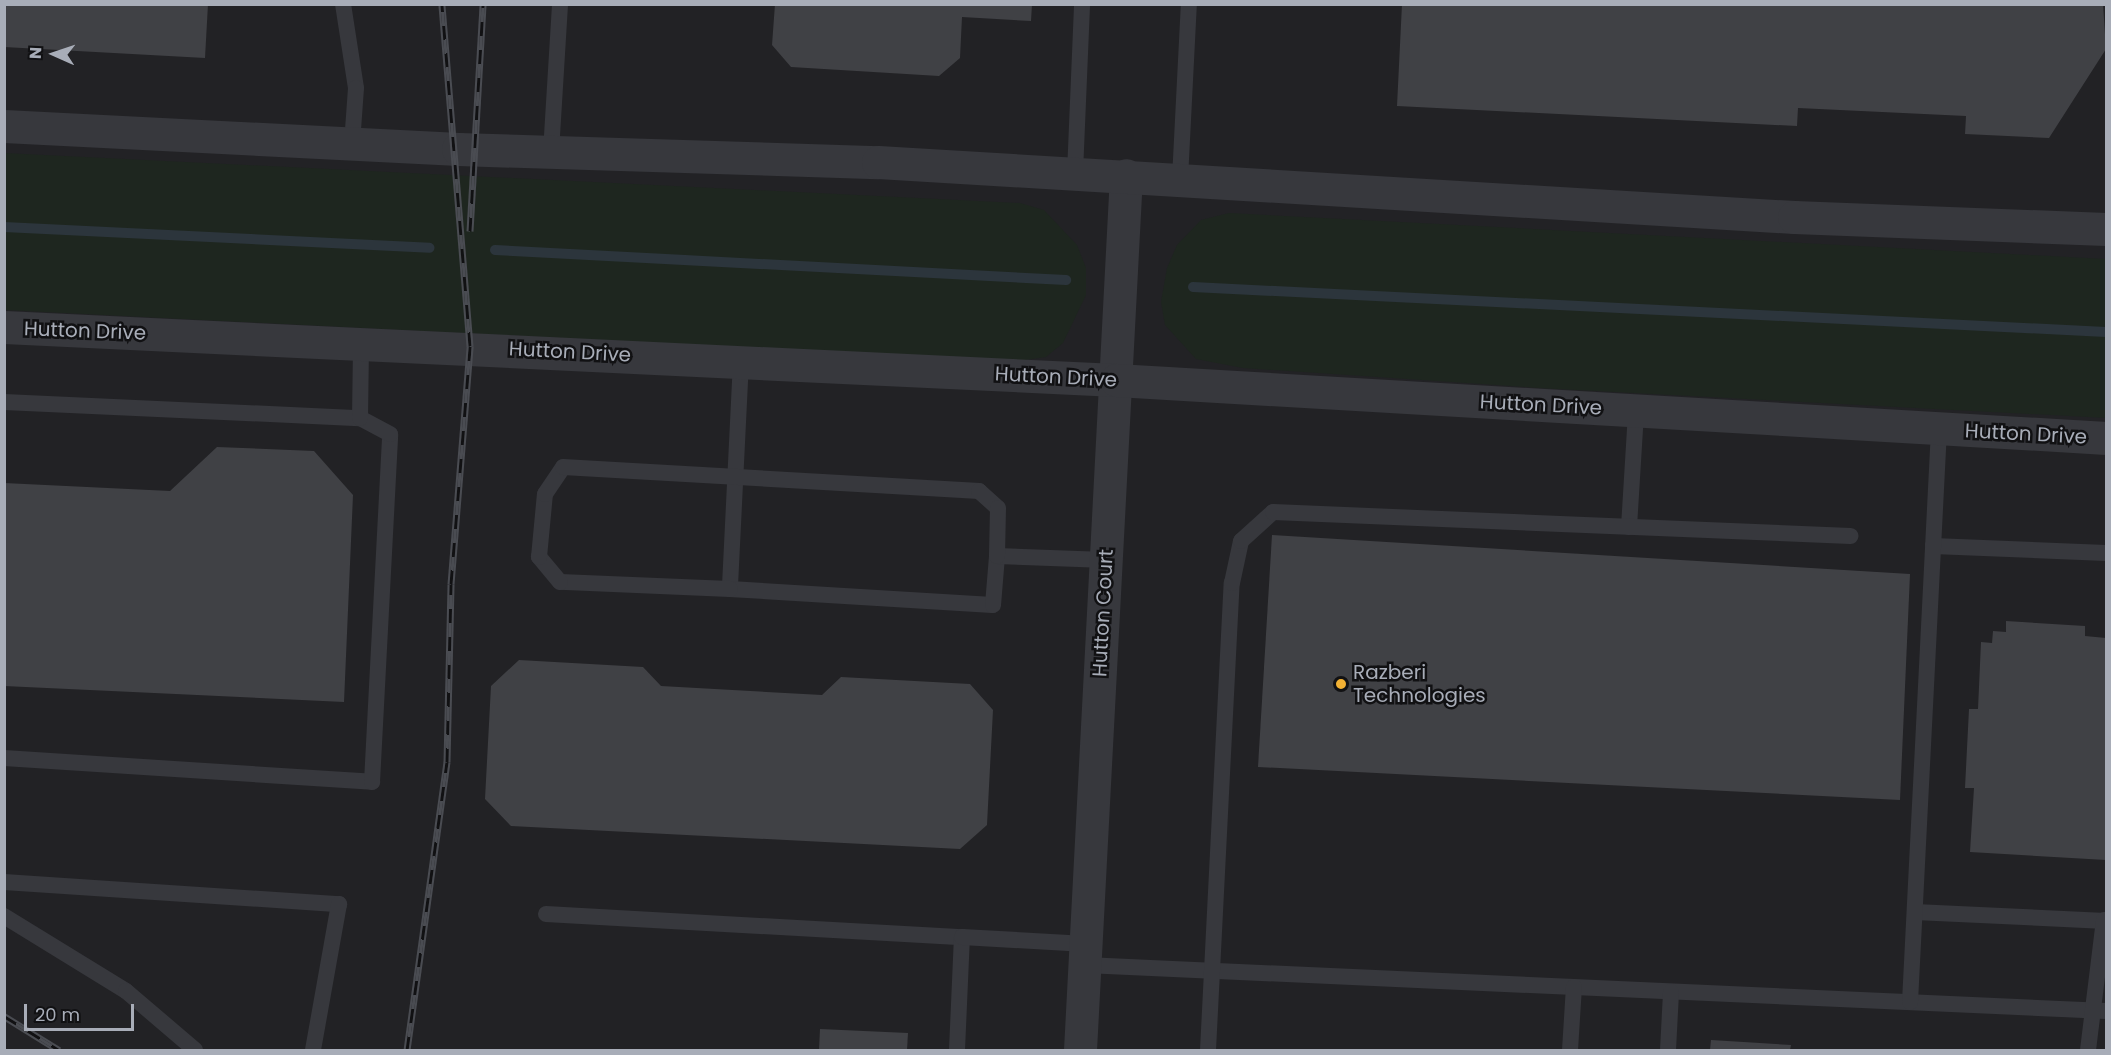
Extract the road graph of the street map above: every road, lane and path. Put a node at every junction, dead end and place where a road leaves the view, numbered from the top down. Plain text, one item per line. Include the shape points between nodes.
1 (343, 4) edge
2 (560, 4) edge
3 (1082, 4) edge
4 (1189, 4) edge
5 (4, 126) edge
6 (352, 144) junction
7 (551, 152) junction
8 (1075, 173) junction
9 (1126, 176) junction
10 (1180, 179) junction
11 (2106, 229) edge
12 (4, 327) edge
13 (361, 342) junction
14 (741, 361) junction
15 (1116, 380) junction
16 (4, 402) edge
17 (1636, 411) junction
18 (360, 418) junction
19 (1939, 429) junction
20 (2106, 438) edge
21 (736, 474) junction
22 (1629, 526) junction
23 (1851, 536) dead end
24 (1933, 546) junction
25 (2106, 553) edge
26 (997, 556) junction
27 (1106, 560) junction
28 (730, 589) junction
29 (4, 758) edge
30 (4, 882) edge
31 (1915, 912) junction
32 (546, 915) dead end
33 (4, 916) edge
34 (2105, 921) edge
35 (963, 937) junction
36 (1085, 954) junction
37 (1213, 972) junction
38 (1574, 987) junction
39 (1671, 992) junction
40 (1910, 1002) junction
41 (2099, 1011) edge
42 (195, 1050) edge
43 (313, 1050) edge
44 (957, 1050) edge
45 (1080, 1050) edge
46 (1208, 1050) edge
47 (1570, 1050) edge
48 (1668, 1050) edge
49 (2088, 1050) edge

1 - 6 lane via 356,88
2 - 7 lane
3 - 8 lane
4 - 10 lane
5 - 6 street
6 - 7 street
7 - 8 street
8 - 9 street
9 - 10 street
9 - 15 street, Hutton Court
10 - 11 street via 1782,216
12 - 13 street, Hutton Drive
13 - 14 street, Hutton Drive
13 - 18 lane
14 - 15 street, Hutton Drive
14 - 21 lane
15 - 17 street, Hutton Drive
15 - 27 street, Hutton Court
16 - 18 lane
17 - 19 street, Hutton Drive
17 - 22 lane
18 - 29 lane via 390,434 372,782
19 - 20 street, Hutton Drive
19 - 24 lane
21 - 26 lane via 979,491 998,508
21 - 28 lane
21 - 28 lane via 563,466 545,494 539,557 560,582
22 - 23 lane
22 - 37 lane via 1273,512 1241,541 1233,584
24 - 25 lane
24 - 31 lane
26 - 27 lane
26 - 28 lane via 993,605
27 - 36 street, Hutton Court
30 - 43 lane via 339,904
31 - 34 lane
31 - 40 lane
32 - 35 lane
33 - 42 lane via 126,991
34 - 41 lane
35 - 36 lane
35 - 44 lane
36 - 37 lane
36 - 45 street, Hutton Court
37 - 38 lane
37 - 46 lane
38 - 39 lane
38 - 47 lane
39 - 40 lane
39 - 48 lane
40 - 41 lane
41 - 49 lane

